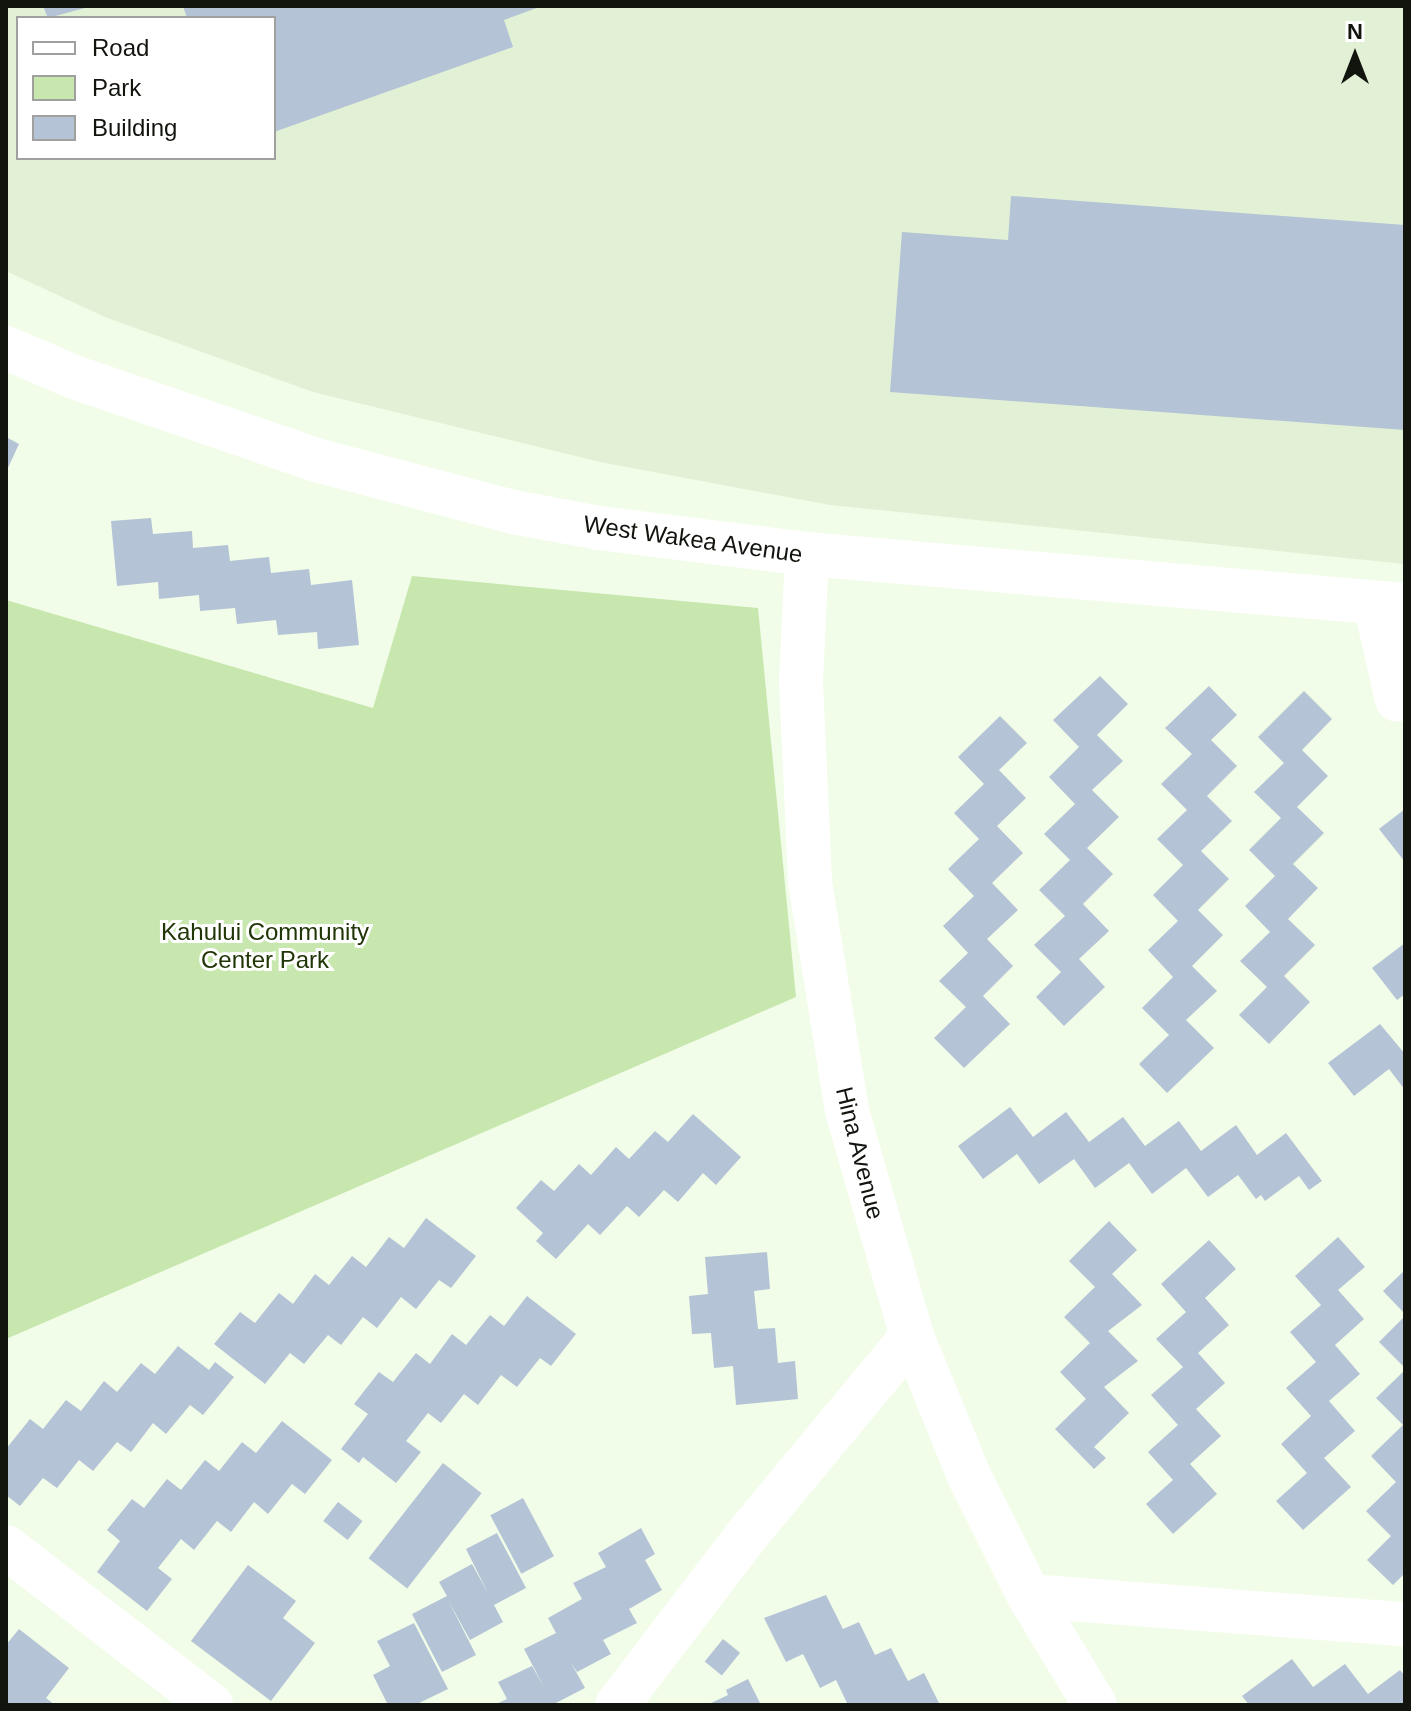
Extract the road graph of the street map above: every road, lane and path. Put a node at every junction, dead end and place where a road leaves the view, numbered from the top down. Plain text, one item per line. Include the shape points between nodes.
1 (6, 348) edge
2 (807, 554) junction
3 (1390, 604) edge
4 (1397, 700) dead end
5 (912, 1336) junction
6 (6, 1547) edge
7 (1029, 1596) junction
8 (1405, 1624) edge
9 (211, 1705) edge
10 (617, 1705) edge
11 (1095, 1705) edge

1 - 2 street, West Wakea Avenue via 269,444 513,512
2 - 3 street, West Wakea Avenue
2 - 5 street, Hina Avenue via 801,682 810,882 847,1111
3 - 4 street
5 - 7 street, Hina Avenue via 970,1478
5 - 10 street via 751,1530
6 - 9 street
7 - 8 street
7 - 11 street, Hina Avenue

